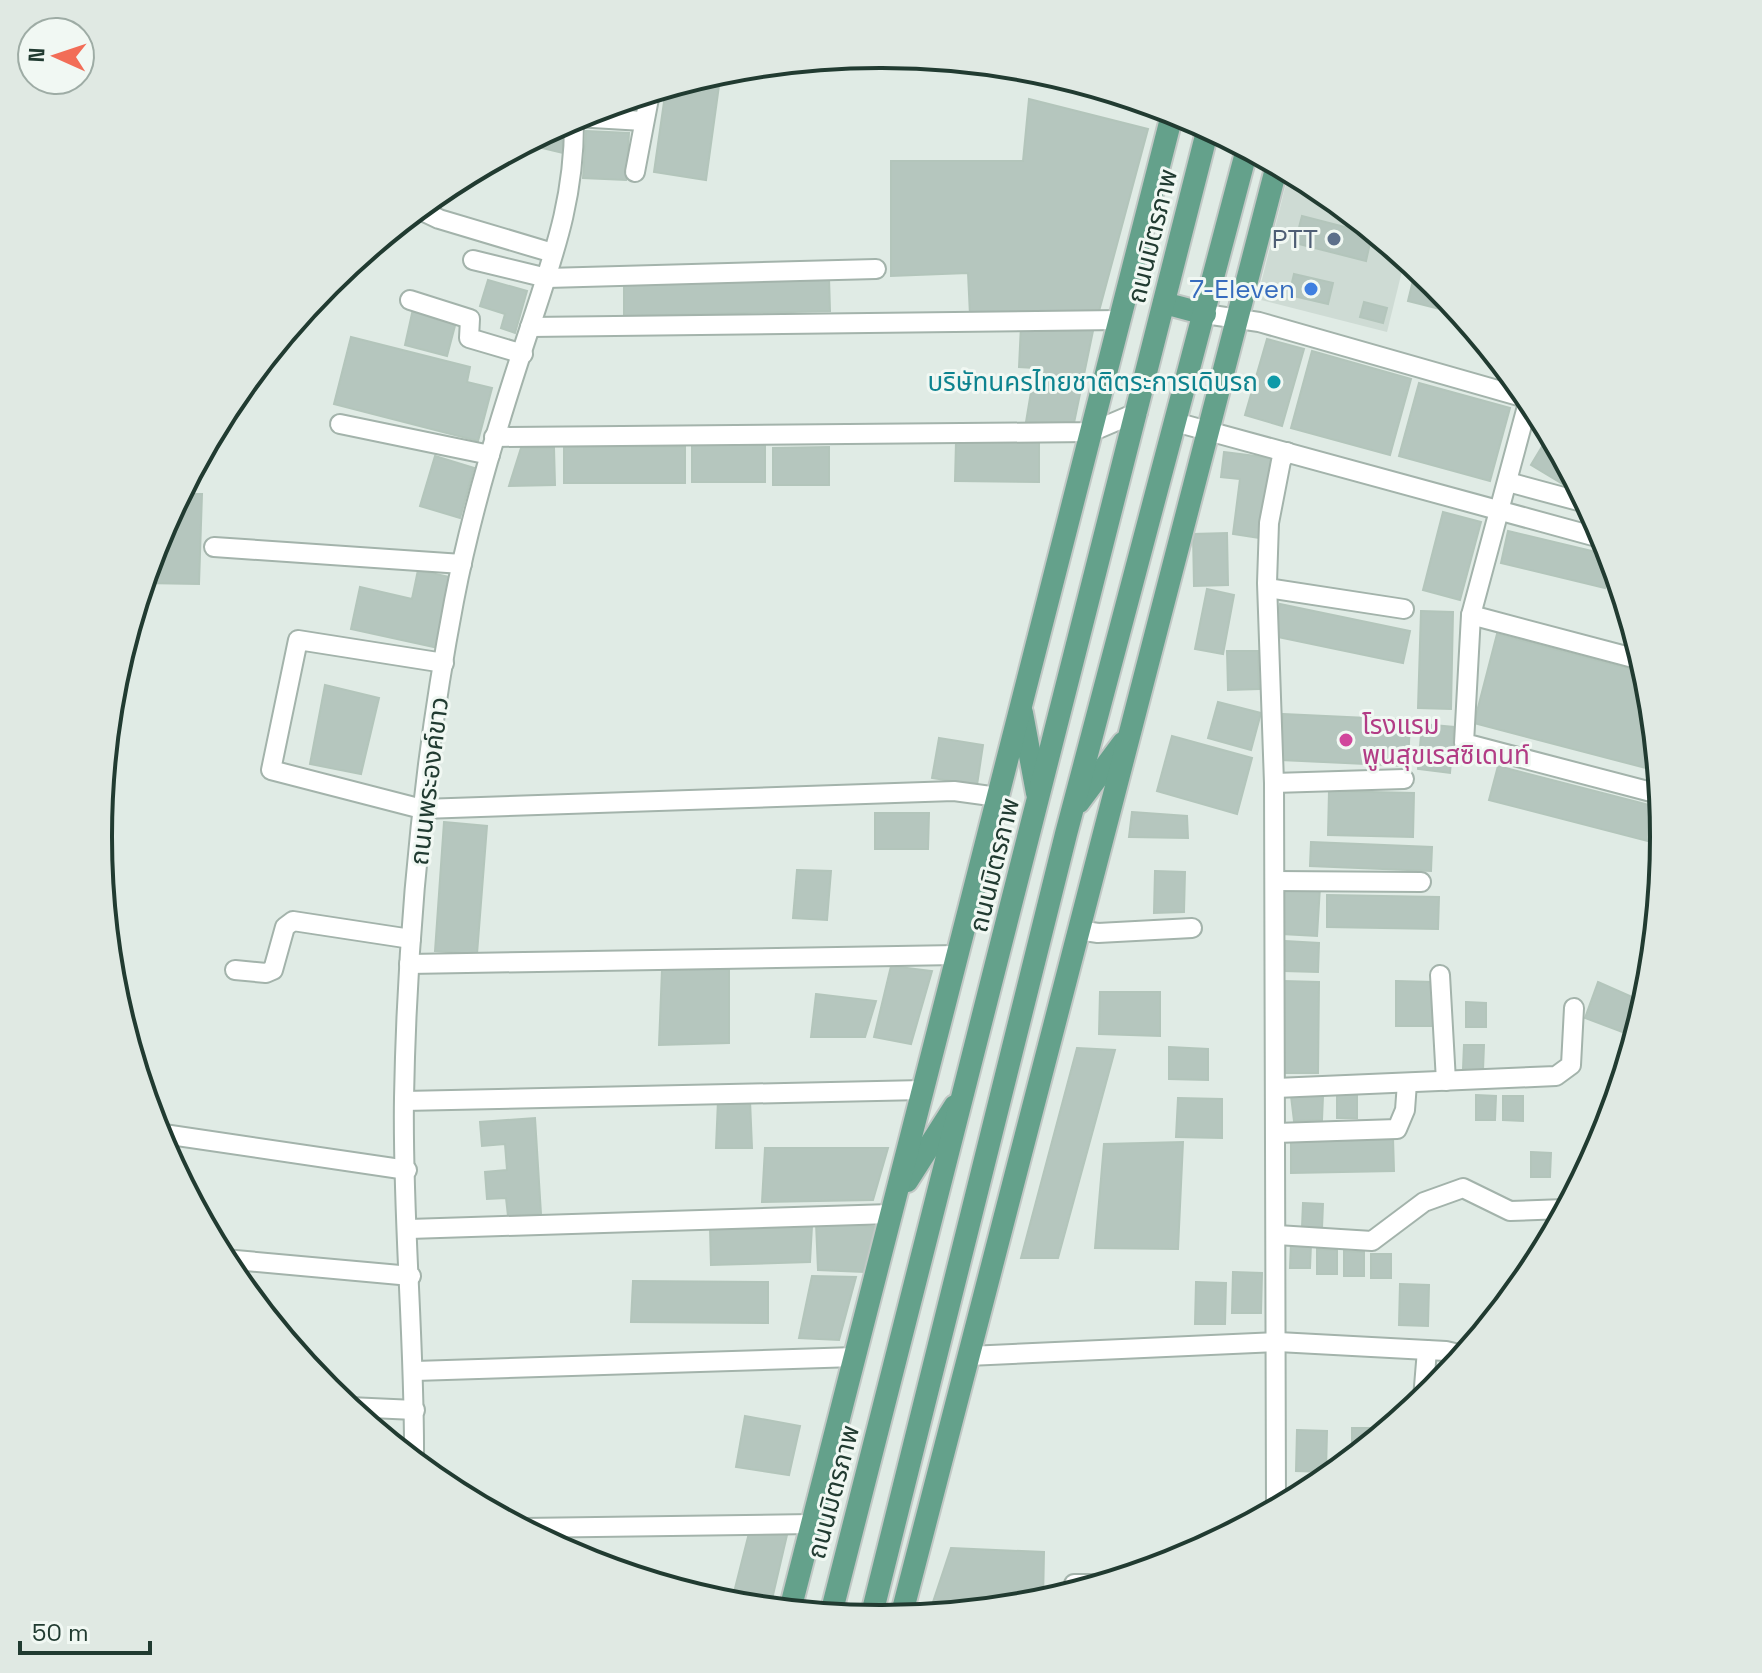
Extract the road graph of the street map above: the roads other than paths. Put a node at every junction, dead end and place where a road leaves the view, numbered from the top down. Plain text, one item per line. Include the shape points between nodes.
1 (647, 105) edge
2 (607, 119) edge
3 (643, 121) junction
4 (1170, 124) edge
5 (574, 132) edge
6 (1206, 140) edge
7 (1244, 160) edge
8 (635, 172) dead end
9 (1274, 177) edge
10 (430, 215) edge
11 (553, 253) junction
12 (473, 260) dead end
13 (876, 269) dead end
14 (547, 278) junction
15 (410, 300) dead end
16 (1164, 303) junction
17 (1205, 314) junction
18 (1237, 317) junction
19 (1119, 320) junction
20 (530, 327) junction
21 (523, 354) junction
22 (1508, 393) edge
23 (1138, 412) junction
24 (1524, 417) edge
25 (1175, 422) junction
26 (340, 424) dead end
27 (1208, 431) junction
28 (1091, 432) junction
29 (492, 446) junction
30 (1287, 452) junction
31 (1508, 482) junction
32 (1571, 499) edge
33 (1500, 510) junction
34 (1587, 534) edge
35 (214, 547) dead end
36 (462, 564) junction
37 (1268, 588) junction
38 (1404, 609) dead end
39 (1471, 615) junction
40 (1628, 656) edge
41 (444, 663) junction
42 (1021, 706) junction
43 (1129, 736) junction
44 (1404, 779) dead end
45 (1274, 783) junction
46 (1648, 791) edge
47 (998, 797) junction
48 (1039, 802) junction
49 (422, 809) junction
50 (1072, 810) junction
51 (1033, 825) junction
52 (1066, 834) junction
53 (1275, 881) junction
54 (1421, 882) dead end
55 (1192, 928) dead end
56 (1078, 930) junction
57 (411, 939) junction
58 (957, 955) junction
59 (409, 964) junction
60 (235, 970) dead end
61 (1440, 975) dead end
62 (1574, 1008) dead end
63 (1446, 1081) junction
64 (1407, 1083) junction
65 (967, 1087) junction
66 (1276, 1088) junction
67 (923, 1090) junction
68 (1001, 1096) junction
69 (404, 1101) junction
70 (1276, 1133) junction
71 (173, 1135) edge
72 (407, 1170) junction
73 (893, 1206) junction
74 (1553, 1209) edge
75 (1002, 1226) junction
76 (409, 1229) junction
77 (1277, 1235) junction
78 (240, 1260) edge
79 (411, 1276) junction
80 (1278, 1342) junction
81 (1427, 1350) junction
82 (1449, 1353) edge
83 (968, 1356) junction
84 (855, 1357) junction
85 (415, 1371) junction
86 (1425, 1379) edge
87 (367, 1408) edge
88 (415, 1410) junction
89 (414, 1446) edge
90 (1276, 1495) edge
91 (812, 1524) junction
92 (545, 1528) edge
93 (793, 1599) edge
94 (834, 1603) edge
95 (904, 1604) edge
96 (874, 1605) edge

1 - 3 street
2 - 3 street
3 - 8 street
4 - 19 main road
5 - 11 street, ถนนพระองค์ขาว via 571,191
6 - 16 main road, ถนนมิตรภาพ
7 - 17 main road
9 - 18 main road
10 - 11 street
11 - 14 street, ถนนพระองค์ขาว
12 - 14 street
13 - 14 street
14 - 20 street, ถนนพระองค์ขาว
15 - 21 street via 470,319 469,338
16 - 17 main road
16 - 23 main road, ถนนมิตรภาพ
17 - 18 street
17 - 25 main road
18 - 22 street
18 - 27 main road
19 - 20 street
19 - 28 main road
20 - 21 street, ถนนพระองค์ขาว
21 - 29 street, ถนนพระองค์ขาว
23 - 25 main road
23 - 28 street
23 - 48 main road, ถนนมิตรภาพ
24 - 31 street
25 - 27 street
25 - 50 main road
26 - 29 street
27 - 30 street
27 - 43 main road
28 - 29 street
28 - 42 main road
29 - 36 street, ถนนพระองค์ขาว
30 - 33 street
30 - 37 street via 1269,523
31 - 32 street
31 - 33 street
33 - 34 street
33 - 39 street
35 - 36 street
36 - 41 street, ถนนพระองค์ขาว
37 - 38 street
37 - 45 street
39 - 40 street
39 - 46 street via 1464,743
41 - 49 street, ถนนพระองค์ขาว
41 - 49 street via 298,640 271,770
42 - 47 main road
42 - 48 main road
43 - 50 main road
43 - 56 main road
44 - 45 street
45 - 53 street
47 - 49 street via 954,791
47 - 58 main road
48 - 51 main road, ถนนมิตรภาพ
49 - 57 street, ถนนพระองค์ขาว
50 - 52 main road
51 - 52 main road
51 - 65 main road, ถนนมิตรภาพ
52 - 68 main road
53 - 54 street
53 - 66 street
55 - 56 street
56 - 75 main road
57 - 59 street, ถนนพระองค์ขาว
57 - 60 street via 293,921 285,927 273,970
58 - 59 street
58 - 67 main road
59 - 69 street, ถนนพระองค์ขาว
61 - 63 street
62 - 63 street via 1571,1065 1556,1076
63 - 64 street
64 - 66 street
64 - 70 street via 1397,1129
65 - 73 main road
65 - 94 main road, ถนนมิตรภาพ
66 - 70 street
67 - 69 street
67 - 73 main road
68 - 75 main road
68 - 96 main road
69 - 72 street, ถนนพระองค์ขาว
70 - 77 street
71 - 72 street
72 - 76 street, ถนนพระองค์ขาว
73 - 76 street
73 - 84 main road
74 - 77 street via 1510,1211 1463,1188 1424,1202 1372,1241
75 - 83 main road
76 - 79 street, ถนนพระองค์ขาว
77 - 80 street
78 - 79 street
79 - 85 street, ถนนพระองค์ขาว
80 - 81 street
80 - 83 street
80 - 90 street
81 - 82 street
81 - 86 street
83 - 95 main road
84 - 85 street
84 - 91 main road
85 - 88 street, ถนนพระองค์ขาว
87 - 88 street
88 - 89 street, ถนนพระองค์ขาว
91 - 92 street
91 - 93 main road

